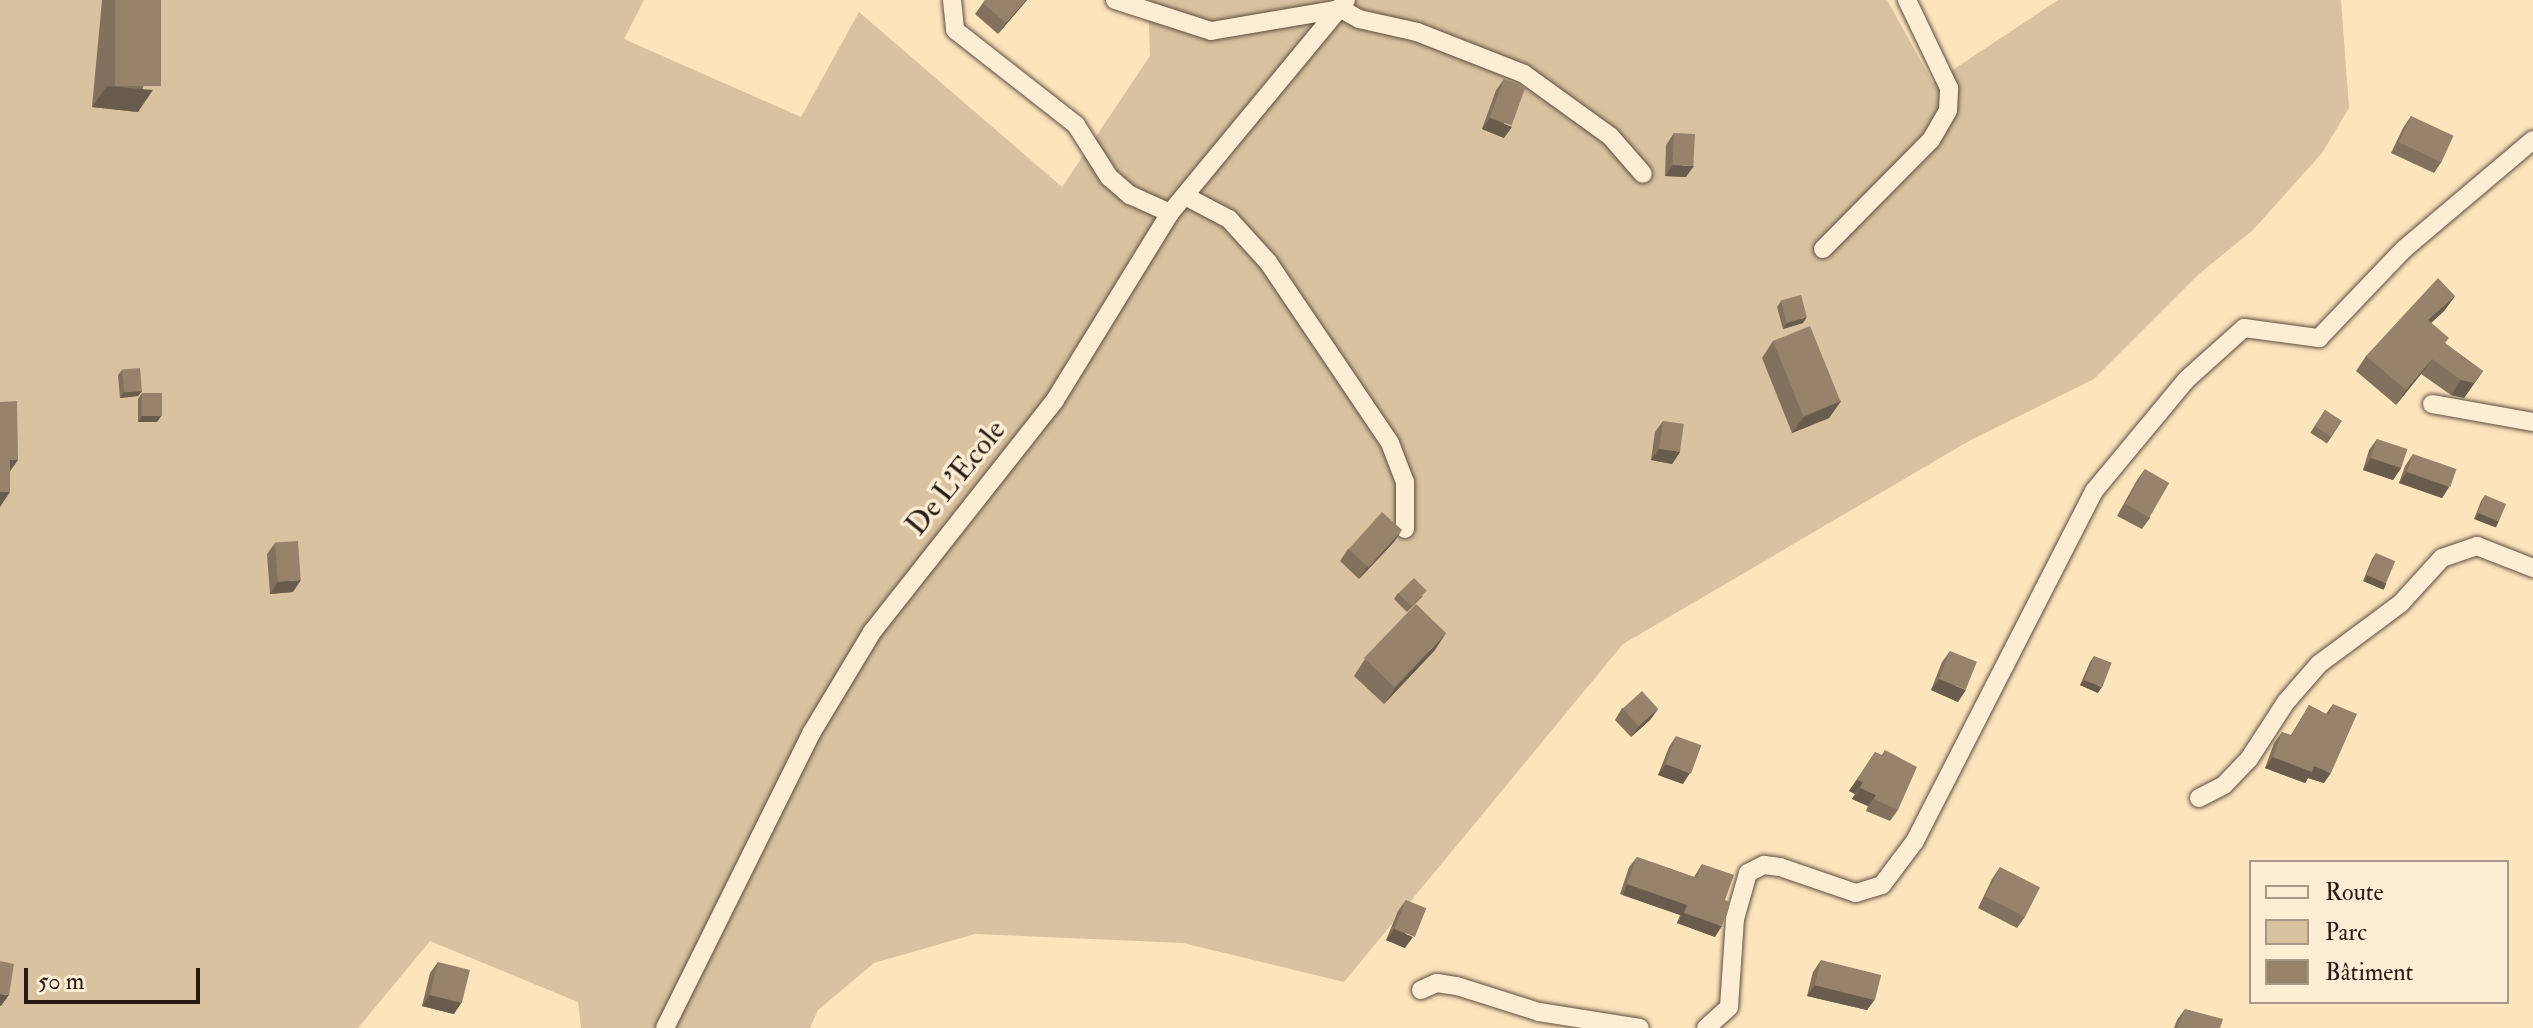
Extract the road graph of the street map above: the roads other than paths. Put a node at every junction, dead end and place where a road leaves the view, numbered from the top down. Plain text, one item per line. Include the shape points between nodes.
1 (952, 0) edge
2 (1115, 0) edge
3 (1907, 0) edge
4 (1344, 4) edge
5 (2533, 140) edge
6 (1643, 174) dead end
7 (1185, 196) junction
8 (1170, 213) junction
9 (1823, 249) dead end
10 (2432, 404) dead end
11 (2533, 422) edge
12 (1405, 529) edge
13 (2533, 568) edge
14 (2199, 798) dead end
15 (1421, 990) dead end
16 (665, 1028) edge
17 (1640, 1028) edge
18 (1706, 1028) edge

1 - 8 street via 955,30 1076,125 1109,177 1130,195
2 - 4 street via 1211,31
3 - 9 street via 1949,88 1948,110 1931,140
4 - 6 street via 1524,74 1610,136
4 - 7 street, De L'Ecole
5 - 18 street via 2404,249 2319,338 2244,328 2186,380 2094,491 1915,841 1882,885 1856,893 1780,867 1764,865 1748,873 1735,919 1729,1007
7 - 8 street, De L'Ecole
7 - 12 street via 1229,219 1268,262 1390,443 1405,482
8 - 16 street, De L'Ecole via 1055,400 872,632 812,732
10 - 11 street
13 - 14 street via 2477,546 2442,558 2401,603 2319,664 2286,702 2249,759 2224,785
15 - 17 street via 1437,983 1457,986 1539,1012

